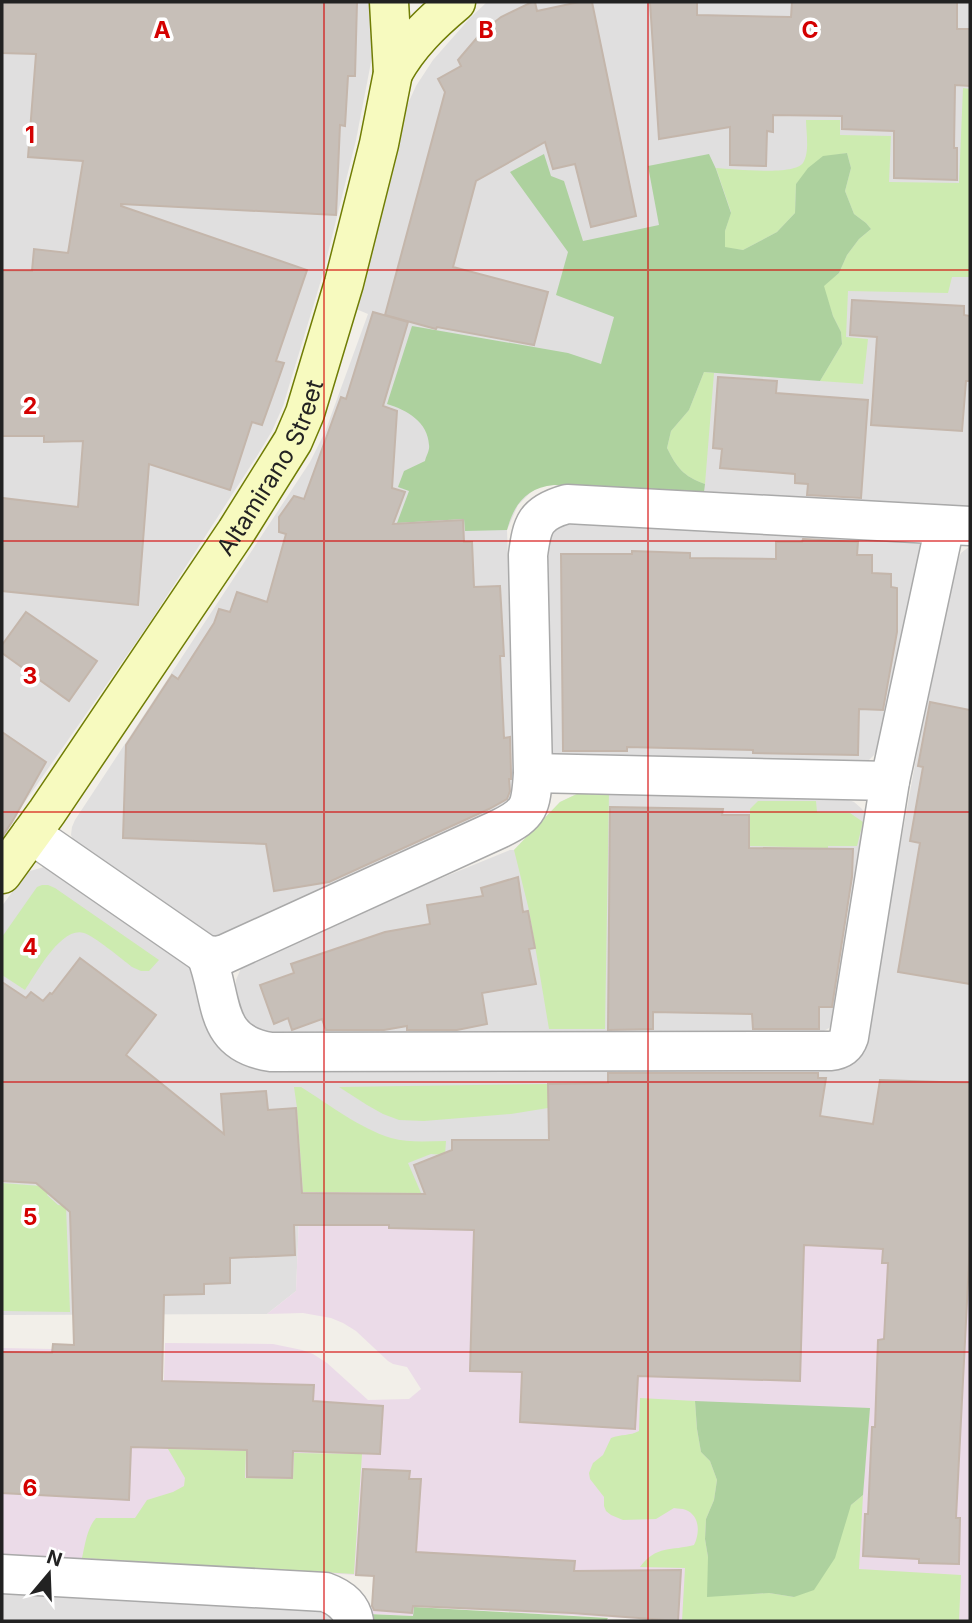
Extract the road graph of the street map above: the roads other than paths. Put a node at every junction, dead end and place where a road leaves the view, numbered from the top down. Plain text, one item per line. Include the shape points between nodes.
1 (389, 2) edge
2 (456, 2) edge
3 (393, 73) junction
4 (958, 525) edge
5 (533, 773) junction
6 (890, 781) junction
7 (31, 834) junction
8 (2, 874) edge
9 (206, 955) junction
10 (2, 1574) edge
11 (354, 1621) edge

1 - 3 main road, Altamirano Street
2 - 3 main road via 410,46
3 - 7 main road, Altamirano Street via 344,283 293,441
4 - 5 street via 567,504 550,509 538,518 528,555
4 - 6 street
5 - 6 street
5 - 9 street via 530,803 516,820 225,954
6 - 9 street via 849,1037 844,1047 836,1050 261,1051 242,1044 229,1032
7 - 8 main road, Altamirano Street
7 - 9 street
10 - 11 street via 325,1592 347,1606

